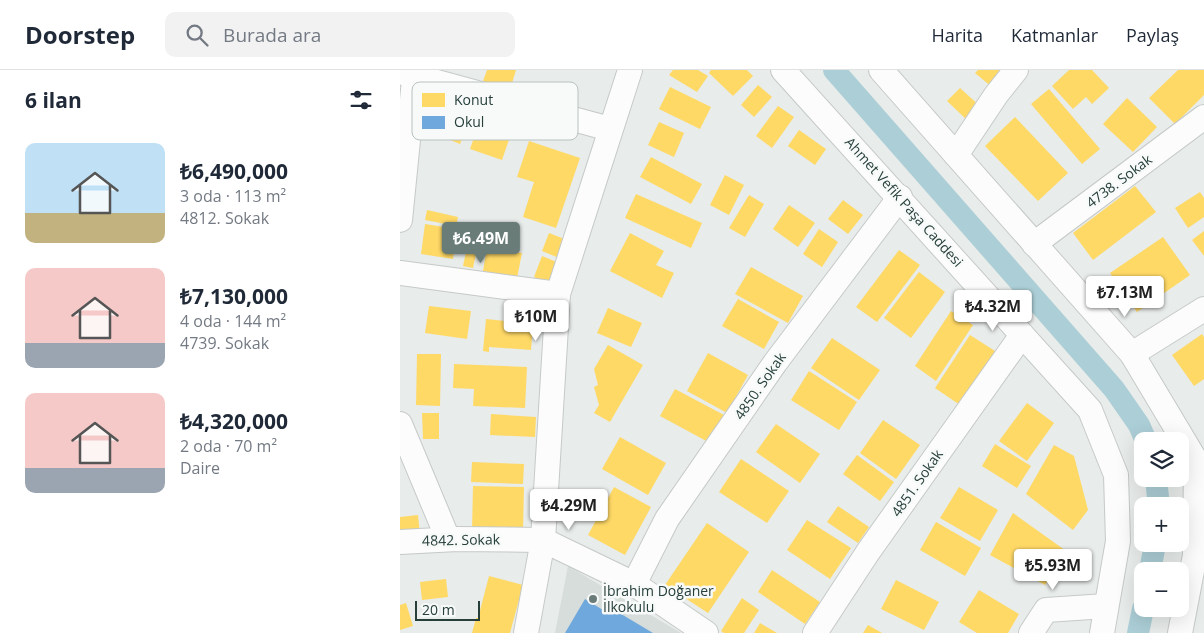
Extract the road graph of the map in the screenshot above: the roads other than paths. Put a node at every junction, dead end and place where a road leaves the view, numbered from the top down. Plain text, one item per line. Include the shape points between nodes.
1 (630, 70) edge
2 (783, 70) edge
3 (881, 70) edge
4 (1016, 70) edge
5 (410, 72) edge
6 (445, 82) edge
7 (1204, 117) edge
8 (578, 120) edge
9 (610, 129) junction
10 (956, 155) junction
11 (900, 197) junction
12 (400, 220) edge
13 (1034, 244) junction
14 (400, 273) edge
15 (558, 294) junction
16 (1204, 309) edge
17 (1022, 335) junction
18 (1132, 354) junction
19 (400, 424) edge
20 (1200, 460) edge
21 (448, 539) junction
22 (544, 540) junction
23 (400, 542) edge
24 (1199, 554) edge
25 (634, 584) junction
26 (1106, 606) junction
27 (526, 633) edge
28 (706, 633) edge
29 (815, 633) edge
30 (1031, 633) edge
31 (1102, 633) edge
32 (1180, 633) edge

1 - 9 street
2 - 11 street, Ahmet Vefik Paşa Caddesi
3 - 10 street
4 - 10 street
5 - 6 street
5 - 12 street
7 - 13 street, 4738. Sokak
8 - 9 street
9 - 15 street
10 - 13 street
11 - 17 street, Ahmet Vefik Paşa Caddesi
11 - 25 street, 4850. Sokak via 775,364 667,519
13 - 18 street
14 - 15 street
15 - 22 street
16 - 18 street
17 - 26 street, Ahmet Vefik Paşa Caddesi via 1090,410 1116,475 1118,541
17 - 29 street, 4851. Sokak via 868,552
18 - 20 street
19 - 21 street
20 - 24 street
21 - 22 street, 4842. Sokak
21 - 23 street, 4842. Sokak
22 - 25 street, 4842. Sokak
22 - 27 street
24 - 32 street
25 - 28 street, 4842. Sokak
26 - 30 street via 1046,610
26 - 31 street, Ahmet Vefik Paşa Caddesi

